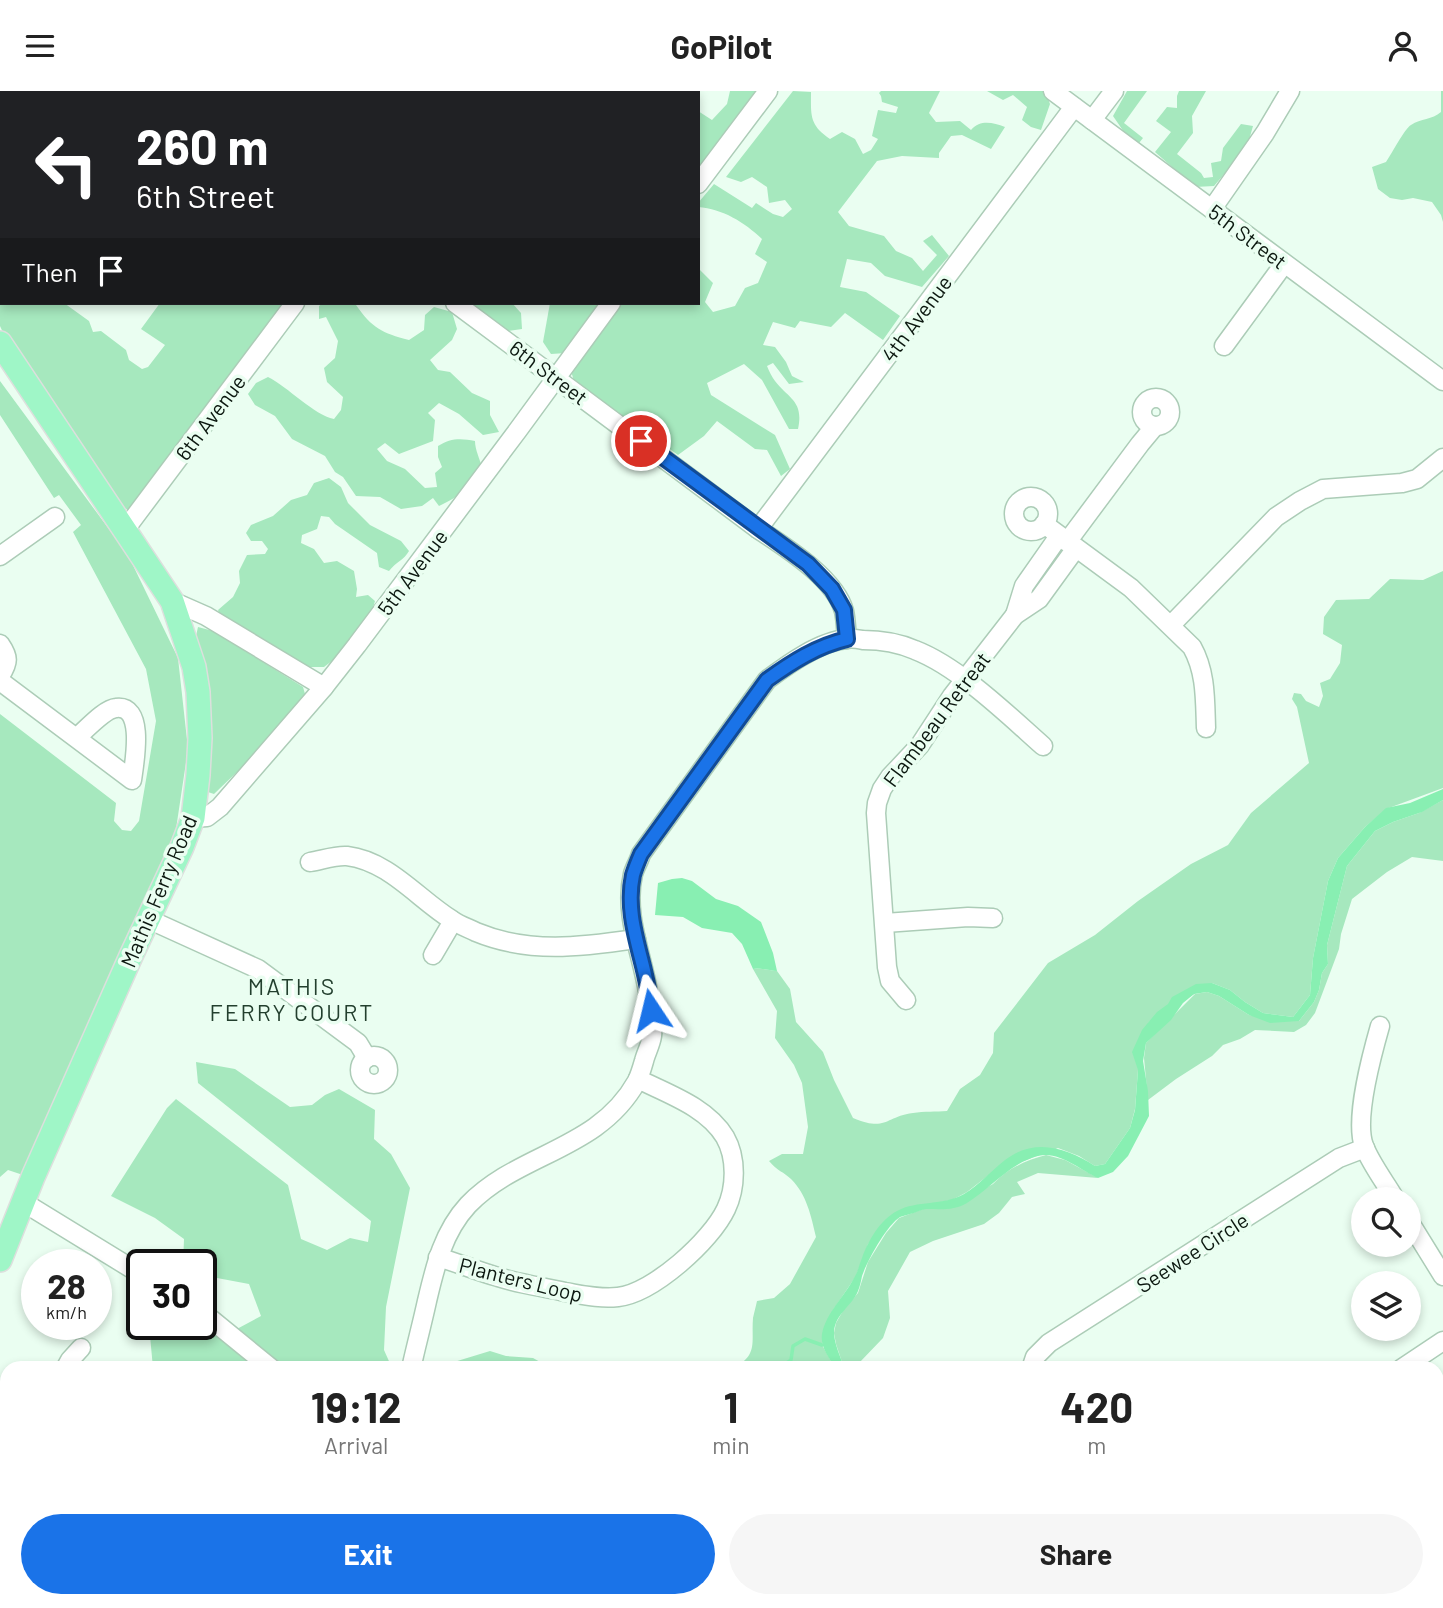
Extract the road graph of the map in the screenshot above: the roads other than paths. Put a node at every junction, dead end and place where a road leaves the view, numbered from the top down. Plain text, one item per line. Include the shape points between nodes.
1 (768, 91) edge
2 (1053, 91) edge
3 (1114, 91) edge
4 (1290, 91) edge
5 (1075, 101) edge
6 (1092, 120) junction
7 (700, 181) edge
8 (1212, 209) junction
9 (1284, 264) junction
10 (294, 305) edge
11 (458, 305) edge
12 (610, 305) edge
13 (0, 343) edge
14 (1224, 346) dead end
15 (557, 378) junction
16 (1443, 381) edge
17 (1155, 426) dead end
18 (1443, 458) edge
19 (55, 517) dead end
20 (1044, 524) dead end
21 (758, 529) junction
22 (124, 531) junction
23 (1068, 542) junction
24 (0, 556) edge
25 (172, 601) junction
26 (1171, 625) junction
27 (847, 639) junction
28 (0, 644) edge
29 (0, 676) edge
30 (966, 680) junction
31 (0, 681) edge
32 (324, 687) junction
33 (1206, 728) dead end
34 (76, 739) dead end
35 (1043, 746) dead end
36 (193, 818) junction
37 (310, 862) dead end
38 (993, 918) dead end
39 (148, 919) junction
40 (453, 921) junction
41 (885, 923) junction
42 (635, 939) junction
43 (433, 955) dead end
44 (906, 1000) dead end
45 (1380, 1026) dead end
46 (367, 1058) dead end
47 (638, 1079) junction
48 (1365, 1148) junction
49 (1388, 1187) edge
50 (23, 1202) junction
51 (1421, 1240) edge
52 (438, 1257) junction
53 (0, 1260) edge
54 (126, 1265) edge
55 (1443, 1276) edge
56 (217, 1324) edge
57 (1443, 1341) edge
58 (81, 1348) dead end
59 (69, 1361) edge
60 (262, 1361) edge
61 (413, 1361) edge
62 (1034, 1361) edge
63 (1413, 1361) edge

1 - 7 street
2 - 5 street, 5th Street
3 - 6 street
4 - 8 street
5 - 6 street, 5th Street
5 - 21 street, 4th Avenue
6 - 8 street, 5th Street
8 - 9 street, 5th Street
9 - 14 street
9 - 16 street, 5th Street
10 - 22 street, 6th Avenue
11 - 15 street, 6th Street
12 - 15 street, 5th Avenue
13 - 22 main road, Mathis Ferry Road
15 - 21 street, 6th Street
15 - 32 street, 5th Avenue
17 - 23 street, Flambeau Retreat
18 - 26 street via 1417,479 1323,489 1294,504
19 - 24 street
20 - 23 street
21 - 27 street, 6th Street via 808,564 832,589 844,610
22 - 25 main road, Mathis Ferry Road
23 - 26 street
23 - 30 street, Flambeau Retreat via 1039,599 1015,615
25 - 32 street via 206,616
25 - 36 main road, Mathis Ferry Road via 198,692 200,738
26 - 33 street via 1198,658
27 - 30 street via 884,641 915,650
27 - 42 street via 810,653 767,680 641,854 631,897
28 - 29 street via 8,660
30 - 35 street
30 - 41 street, Flambeau Retreat via 920,745 890,777 877,803
31 - 34 street
32 - 36 street, 5th Avenue via 220,807 207,817
36 - 39 main road, Mathis Ferry Road
37 - 40 street via 345,856 371,862
38 - 41 street
39 - 46 street via 258,969 358,1043
39 - 50 main road, Mathis Ferry Road
40 - 42 street via 497,939 550,948
40 - 43 street
41 - 44 street, Flambeau Retreat via 890,981
42 - 47 street via 650,997 653,1035
45 - 48 street via 1364,1098
47 - 52 street via 605,1121 488,1188 450,1230
47 - 52 street, Planters Loop via 699,1111 725,1138 732,1156 732,1193 725,1210 668,1274 633,1294 597,1298 500,1278
48 - 49 street
48 - 62 street, Seewee Circle via 1334,1161 1049,1343
50 - 53 main road, Mathis Ferry Road
50 - 54 street
51 - 55 street
52 - 61 street
56 - 60 street
57 - 63 street
58 - 59 street

